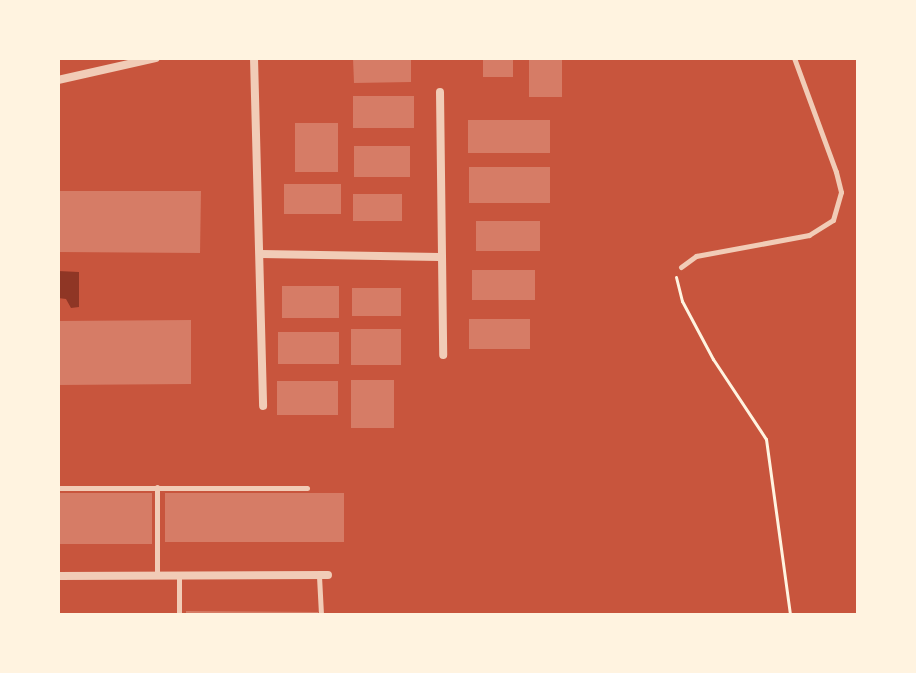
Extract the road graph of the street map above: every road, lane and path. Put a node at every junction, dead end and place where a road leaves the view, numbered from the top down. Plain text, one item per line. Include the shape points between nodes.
1 (156, 58) edge
2 (254, 58) edge
3 (794, 58) edge
4 (58, 80) edge
5 (440, 92) dead end
6 (261, 254) junction
7 (439, 257) junction
8 (681, 267) joint
9 (443, 355) dead end
10 (263, 406) dead end
11 (157, 487) junction
12 (58, 488) edge
13 (307, 488) dead end
14 (324, 575) joint
15 (58, 576) edge
16 (157, 576) junction
17 (179, 576) junction
18 (179, 615) edge
19 (321, 615) edge
20 (790, 615) edge

1 - 4 street
2 - 6 street
3 - 8 lane via 841,192 833,220 809,235 696,256
5 - 7 street
6 - 7 street
6 - 10 street
7 - 9 street
8 - 20 path via 676,277 682,301 766,439
11 - 12 lane
11 - 13 lane
11 - 16 lane
14 - 17 street
14 - 19 lane
15 - 16 street
16 - 17 street
17 - 18 lane

